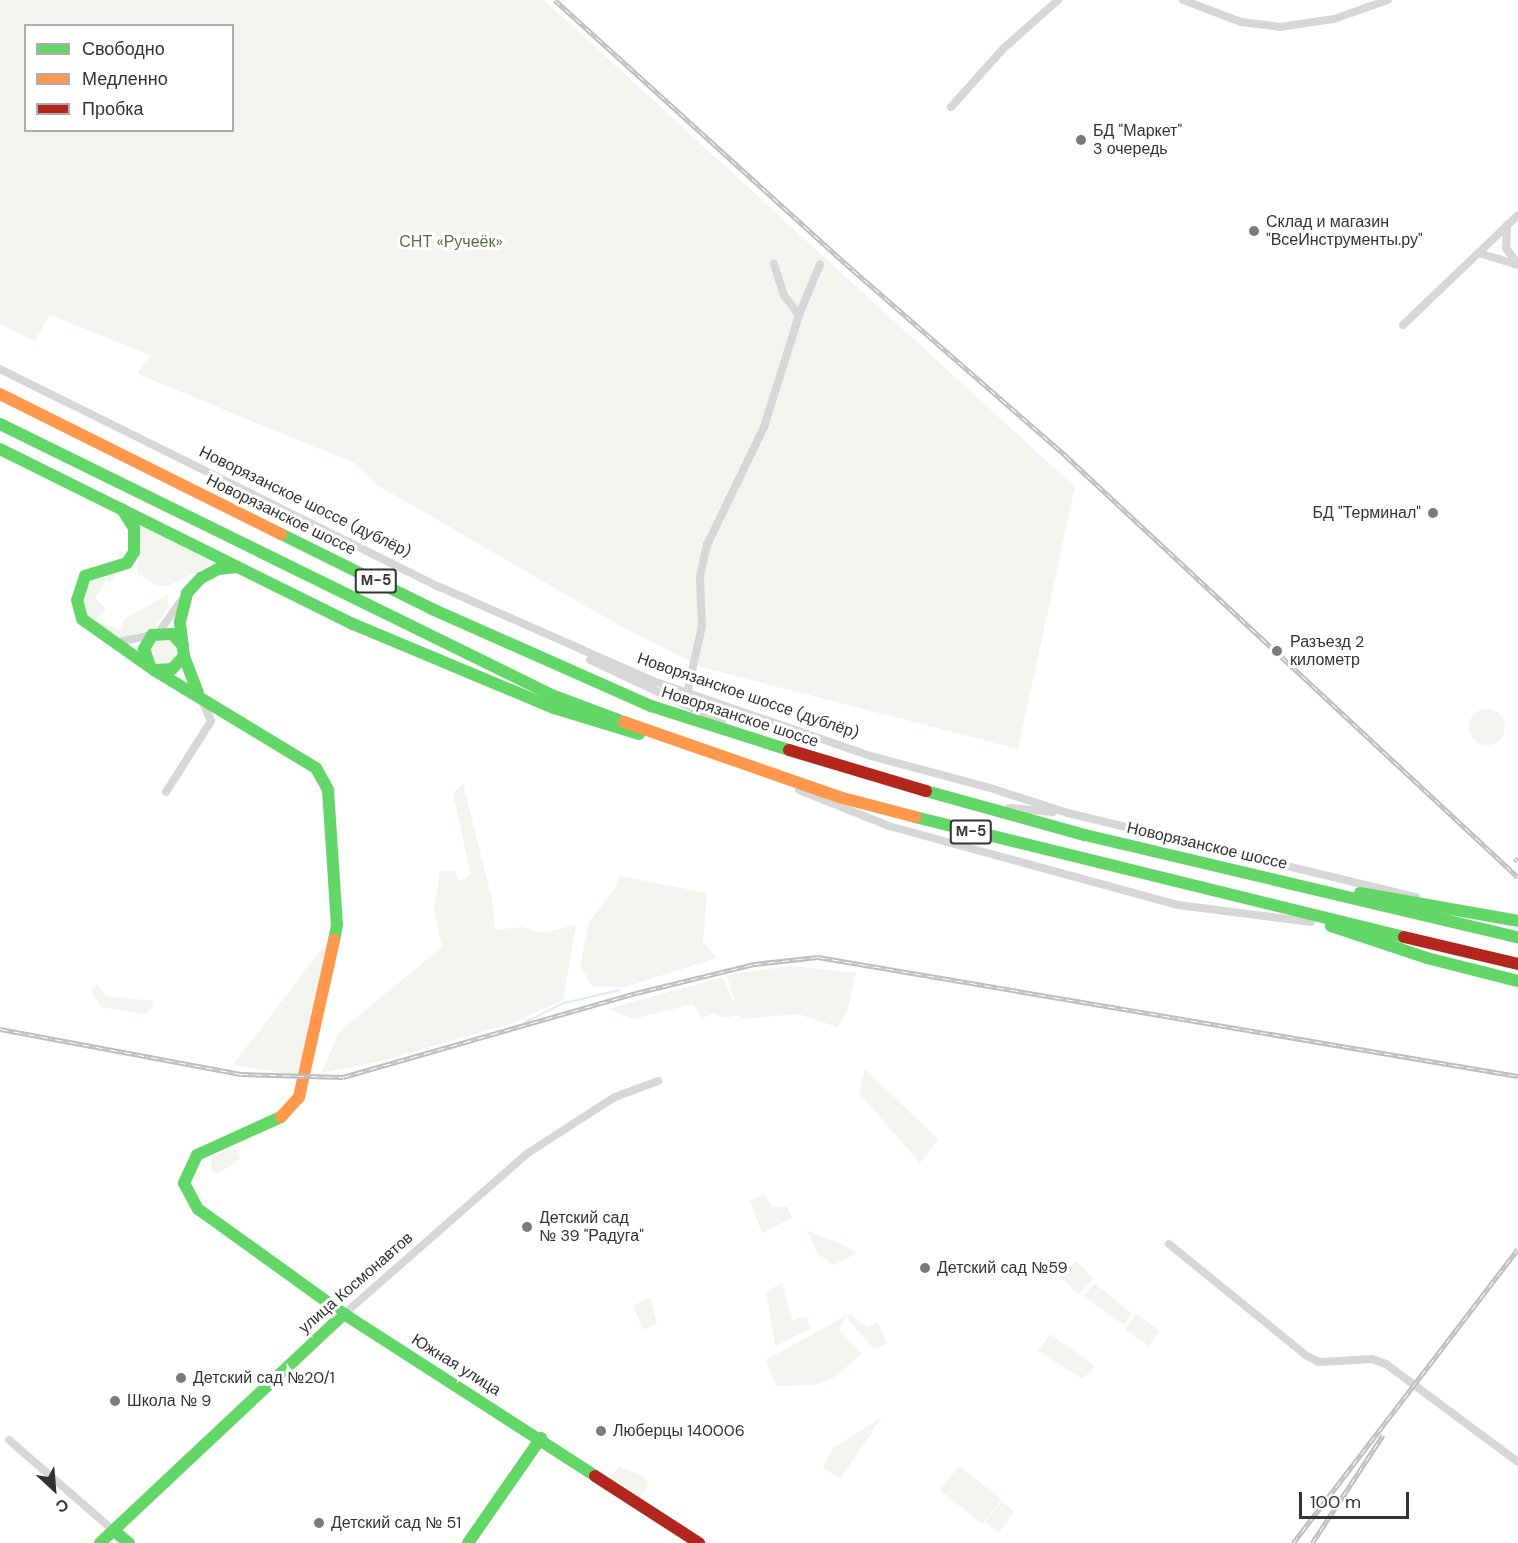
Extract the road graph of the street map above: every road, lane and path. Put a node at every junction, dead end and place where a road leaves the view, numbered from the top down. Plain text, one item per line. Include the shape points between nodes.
1 (1058, 0) edge
2 (1183, 0) edge
3 (1388, 0) edge
4 (951, 107) dead end
5 (1518, 214) edge
6 (1507, 225) junction
7 (1479, 253) junction
8 (774, 264) dead end
9 (820, 264) dead end
10 (1518, 265) edge
11 (799, 315) junction
12 (1403, 325) dead end
13 (0, 369) edge
14 (0, 394) edge
15 (0, 424) edge
16 (0, 449) edge
17 (122, 509) junction
18 (239, 568) junction
19 (187, 593) junction
20 (155, 633) junction
21 (548, 637) junction
22 (112, 643) junction
23 (184, 651) junction
24 (152, 668) junction
25 (198, 693) junction
26 (687, 694) junction
27 (763, 742) junction
28 (678, 743) junction
29 (764, 773) junction
30 (166, 792) dead end
31 (973, 805) junction
32 (1068, 813) junction
33 (1293, 884) junction
34 (1268, 905) junction
35 (1462, 908) junction
36 (1518, 921) edge
37 (1321, 923) junction
38 (1518, 937) edge
39 (1518, 964) edge
40 (1518, 981) edge
41 (658, 1081) dead end
42 (1169, 1244) dead end
43 (344, 1314) junction
44 (541, 1438) junction
45 (9, 1440) dead end
46 (1518, 1462) edge
47 (114, 1531) junction
48 (100, 1543) edge
49 (129, 1543) edge
50 (468, 1543) edge
51 (699, 1543) edge

1 - 4 street via 1003,49
2 - 3 street via 1205,12 1279,27 1334,19
5 - 6 street
6 - 7 street
6 - 10 street via 1506,248
7 - 10 street
7 - 12 street
8 - 11 street via 784,295
9 - 11 street
11 - 26 street via 764,427 707,545 700,576 702,626
13 - 21 street, Новорязанское шоссе (дублёр)
14 - 27 main road, Новорязанское шоссе / М-5 via 514,648 651,706
15 - 28 main road, М-5 via 552,695
16 - 17 main road
17 - 18 main road
17 - 22 main road via 132,522 134,552 127,563 85,576 77,608 82,619
18 - 19 main road via 218,569 201,578
18 - 28 main road via 353,624 554,708
19 - 20 street
19 - 23 main road via 180,622
20 - 22 street
20 - 23 main road via 172,634
20 - 24 main road via 144,649
21 - 26 street, Новорязанское шоссе (дублёр)
21 - 27 street via 610,672
22 - 24 main road
23 - 24 main road via 172,669
23 - 25 main road
24 - 25 main road
25 - 30 street via 211,722
25 - 43 main road, Южная улица via 324,777 337,925 318,1021 294,1105 270,1122 197,1155 184,1184 198,1209
26 - 32 street, Новорязанское шоссе (дублёр) via 871,756
27 - 31 main road, Новорязанское шоссе / М-5
28 - 29 main road, М-5
29 - 34 main road, М-5 via 1069,858
29 - 37 street via 856,816 1178,905
31 - 32 street
31 - 33 main road, Новорязанское шоссе / М-5
32 - 35 street, Новорязанское шоссе (дублёр)
33 - 35 main road, М-5
33 - 38 main road, Новорязанское шоссе / М-5
34 - 37 main road, М-5
34 - 39 main road, М-5
35 - 36 main road, М-5
37 - 40 main road, М-5 via 1427,958
41 - 43 street, улица Космонавтов via 615,1097 528,1153
42 - 46 street via 1307,1356 1327,1363 1372,1359 1386,1364
43 - 44 main road, Южная улица
43 - 47 main road, улица Космонавтов
44 - 50 main road
44 - 51 main road, Южная улица
45 - 47 street
47 - 48 main road, улица Космонавтов
47 - 49 main road

